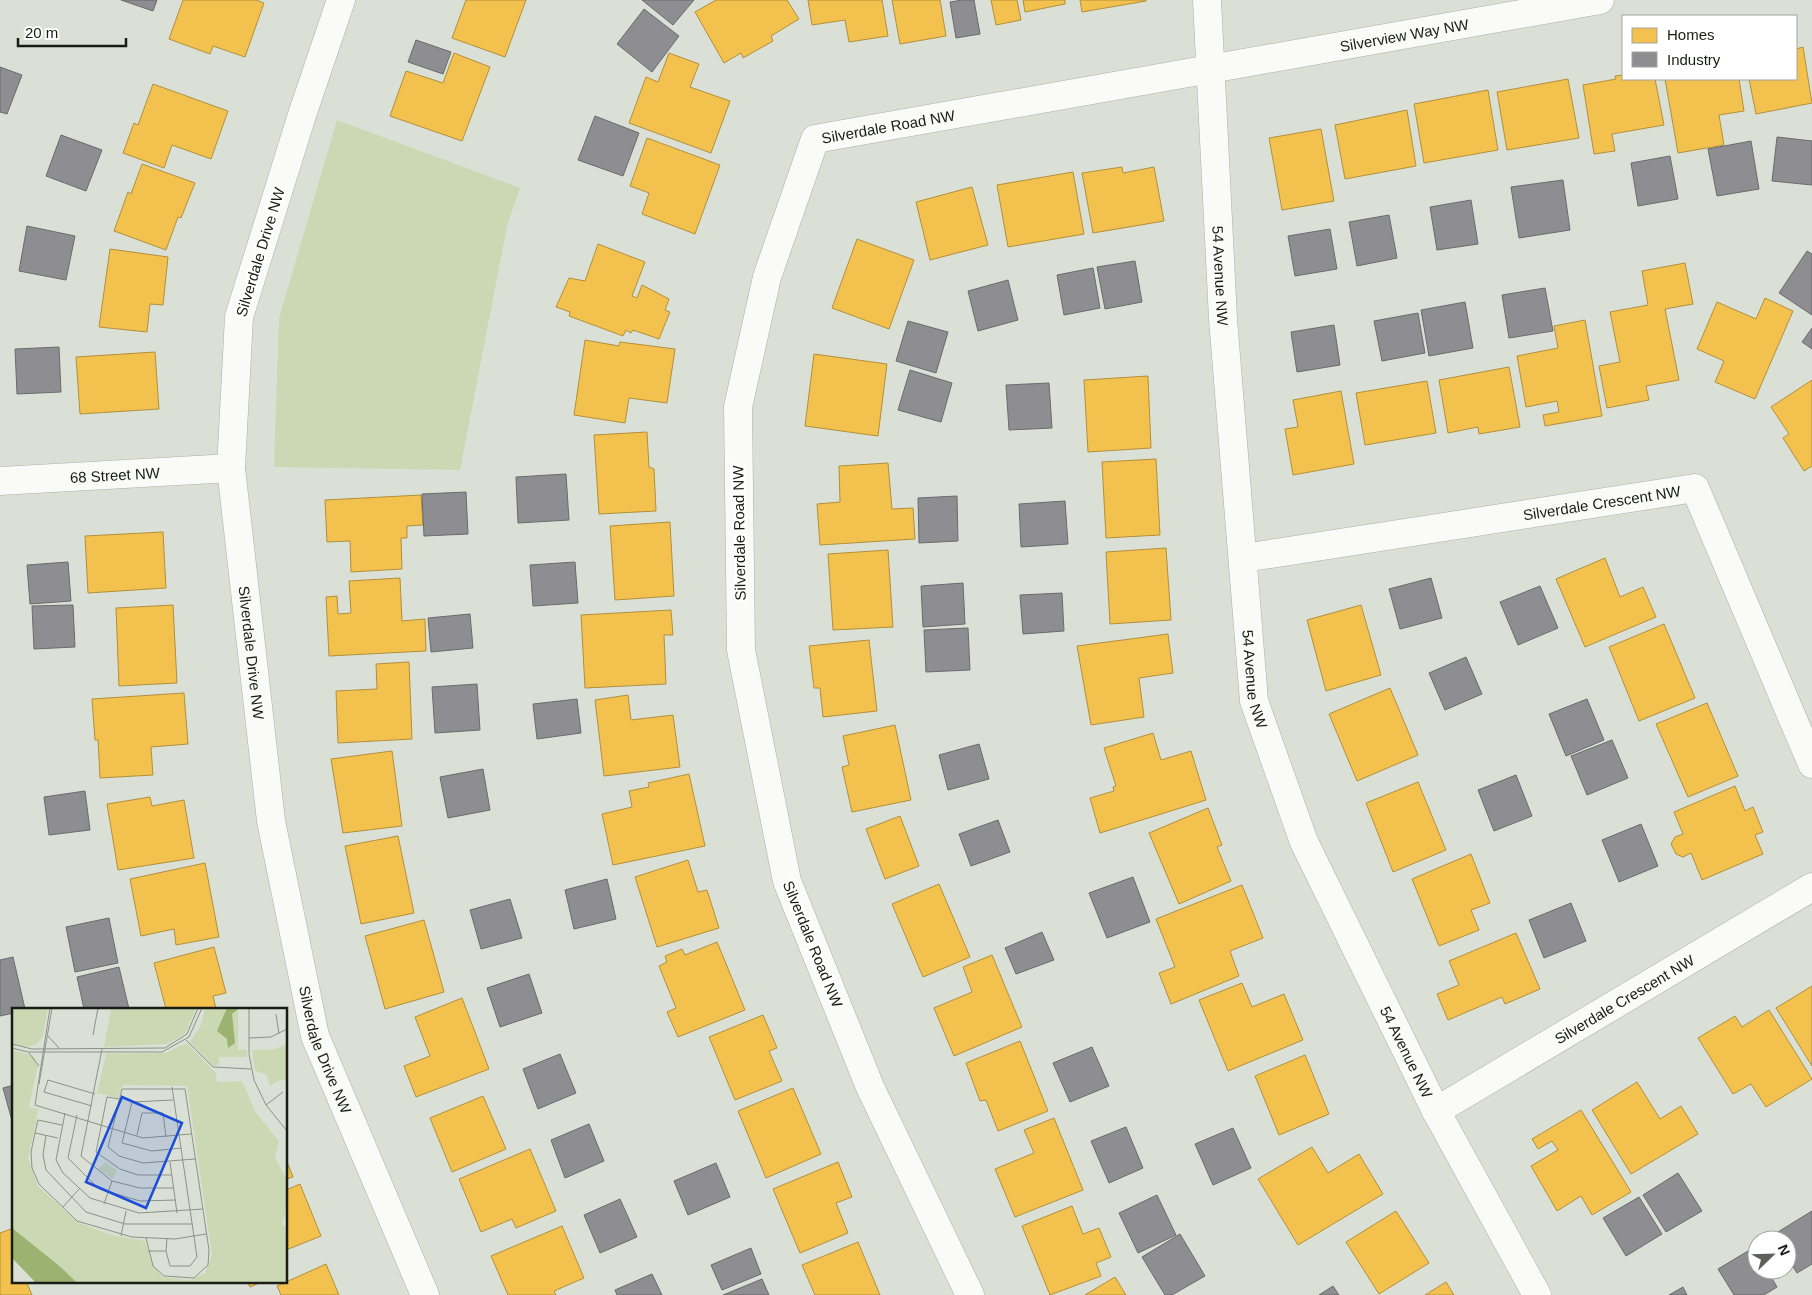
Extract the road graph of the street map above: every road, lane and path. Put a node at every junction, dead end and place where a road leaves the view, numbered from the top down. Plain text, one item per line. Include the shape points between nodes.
1 (341, 0) edge
2 (1207, 0) edge
3 (1600, 0) edge
4 (1209, 70) junction
5 (230, 468) junction
6 (0, 481) edge
7 (1244, 558) junction
8 (1812, 764) edge
9 (1812, 887) edge
10 (1436, 1110) junction
11 (425, 1295) edge
12 (970, 1295) edge
13 (1538, 1295) edge

1 - 5 street, Silverdale Drive NW via 239,317
2 - 4 street, 54 Avenue NW
3 - 4 street, Silverview Way NW
4 - 7 street, 54 Avenue NW via 1224,319
4 - 12 street, Silverdale Road NW via 816,139 767,277 738,407 741,650 787,881 870,1087
5 - 6 street, 68 Street NW
5 - 11 street, Silverdale Drive NW via 271,821 315,1036
7 - 8 street, Silverdale Crescent NW via 1695,488
7 - 10 street, 54 Avenue NW via 1254,701 1304,842
9 - 10 street, Silverdale Crescent NW
10 - 13 street, 54 Avenue NW

